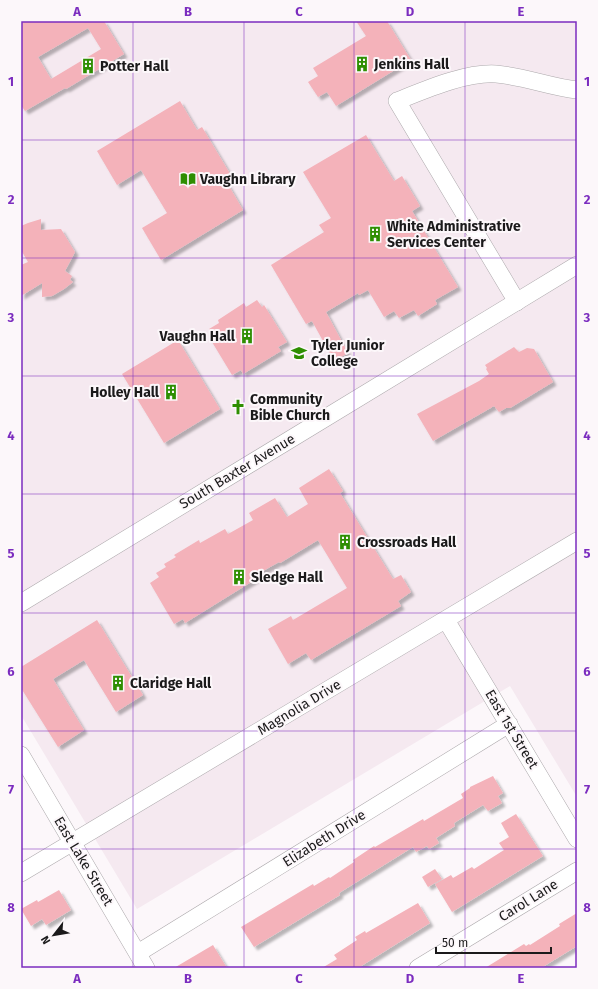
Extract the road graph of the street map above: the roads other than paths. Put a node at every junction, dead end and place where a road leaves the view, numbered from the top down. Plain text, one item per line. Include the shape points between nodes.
1 (577, 90) edge
2 (577, 265) edge
3 (517, 302) junction
4 (577, 541) edge
5 (21, 603) edge
6 (446, 620) junction
7 (509, 724) junction
8 (21, 755) edge
9 (577, 839) edge
10 (72, 843) junction
11 (577, 870) edge
12 (21, 873) edge
13 (138, 953) junction
14 (146, 968) edge
15 (418, 968) edge

1 - 3 street via 495,74 446,83 397,101
2 - 3 street, South Baxter Avenue
3 - 5 street, South Baxter Avenue
4 - 6 street, Magnolia Drive
6 - 7 street, East 1st Street
6 - 10 street, Magnolia Drive
7 - 9 street, East 1st Street
7 - 13 street, Elizabeth Drive
8 - 10 street, East Lake Street
10 - 12 street, Magnolia Drive
10 - 13 street, East Lake Street
11 - 15 street, Carol Lane
13 - 14 street, East Lake Street

